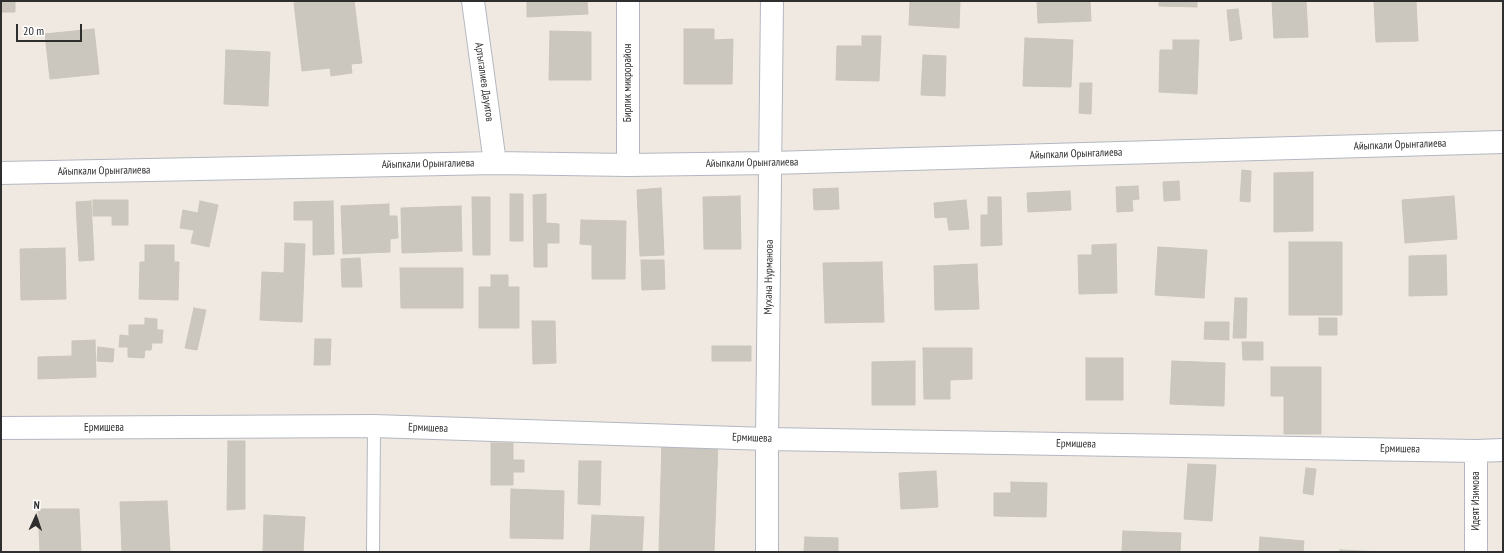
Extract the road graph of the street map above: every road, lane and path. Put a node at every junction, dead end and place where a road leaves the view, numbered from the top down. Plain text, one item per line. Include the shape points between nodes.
1 (473, 1) edge
2 (628, 1) edge
3 (772, 1) edge
4 (1503, 142) edge
5 (495, 163) junction
6 (771, 163) junction
7 (628, 165) junction
8 (1, 173) edge
9 (374, 426) junction
10 (1, 428) edge
11 (767, 439) junction
12 (1503, 450) edge
13 (1476, 451) junction
14 (373, 552) edge
15 (767, 552) edge
16 (1476, 552) edge

1 - 5 street, Артыгалиев Дауитов
2 - 7 street, Бирлик микрорайон
3 - 6 street, Мухана Нурманова
4 - 6 street, Айыпкали Орынгалиева
5 - 7 street, Айыпкали Орынгалиева
5 - 8 street, Айыпкали Орынгалиева
6 - 7 street, Айыпкали Орынгалиева
6 - 11 street, Мухана Нурманова
9 - 10 street, Ермишева
9 - 11 street, Ермишева
9 - 14 lane
11 - 13 street, Ермишева
11 - 15 street, Мухана Нурманова
12 - 13 street, Ермишева
13 - 16 street, Идеят Изимова

